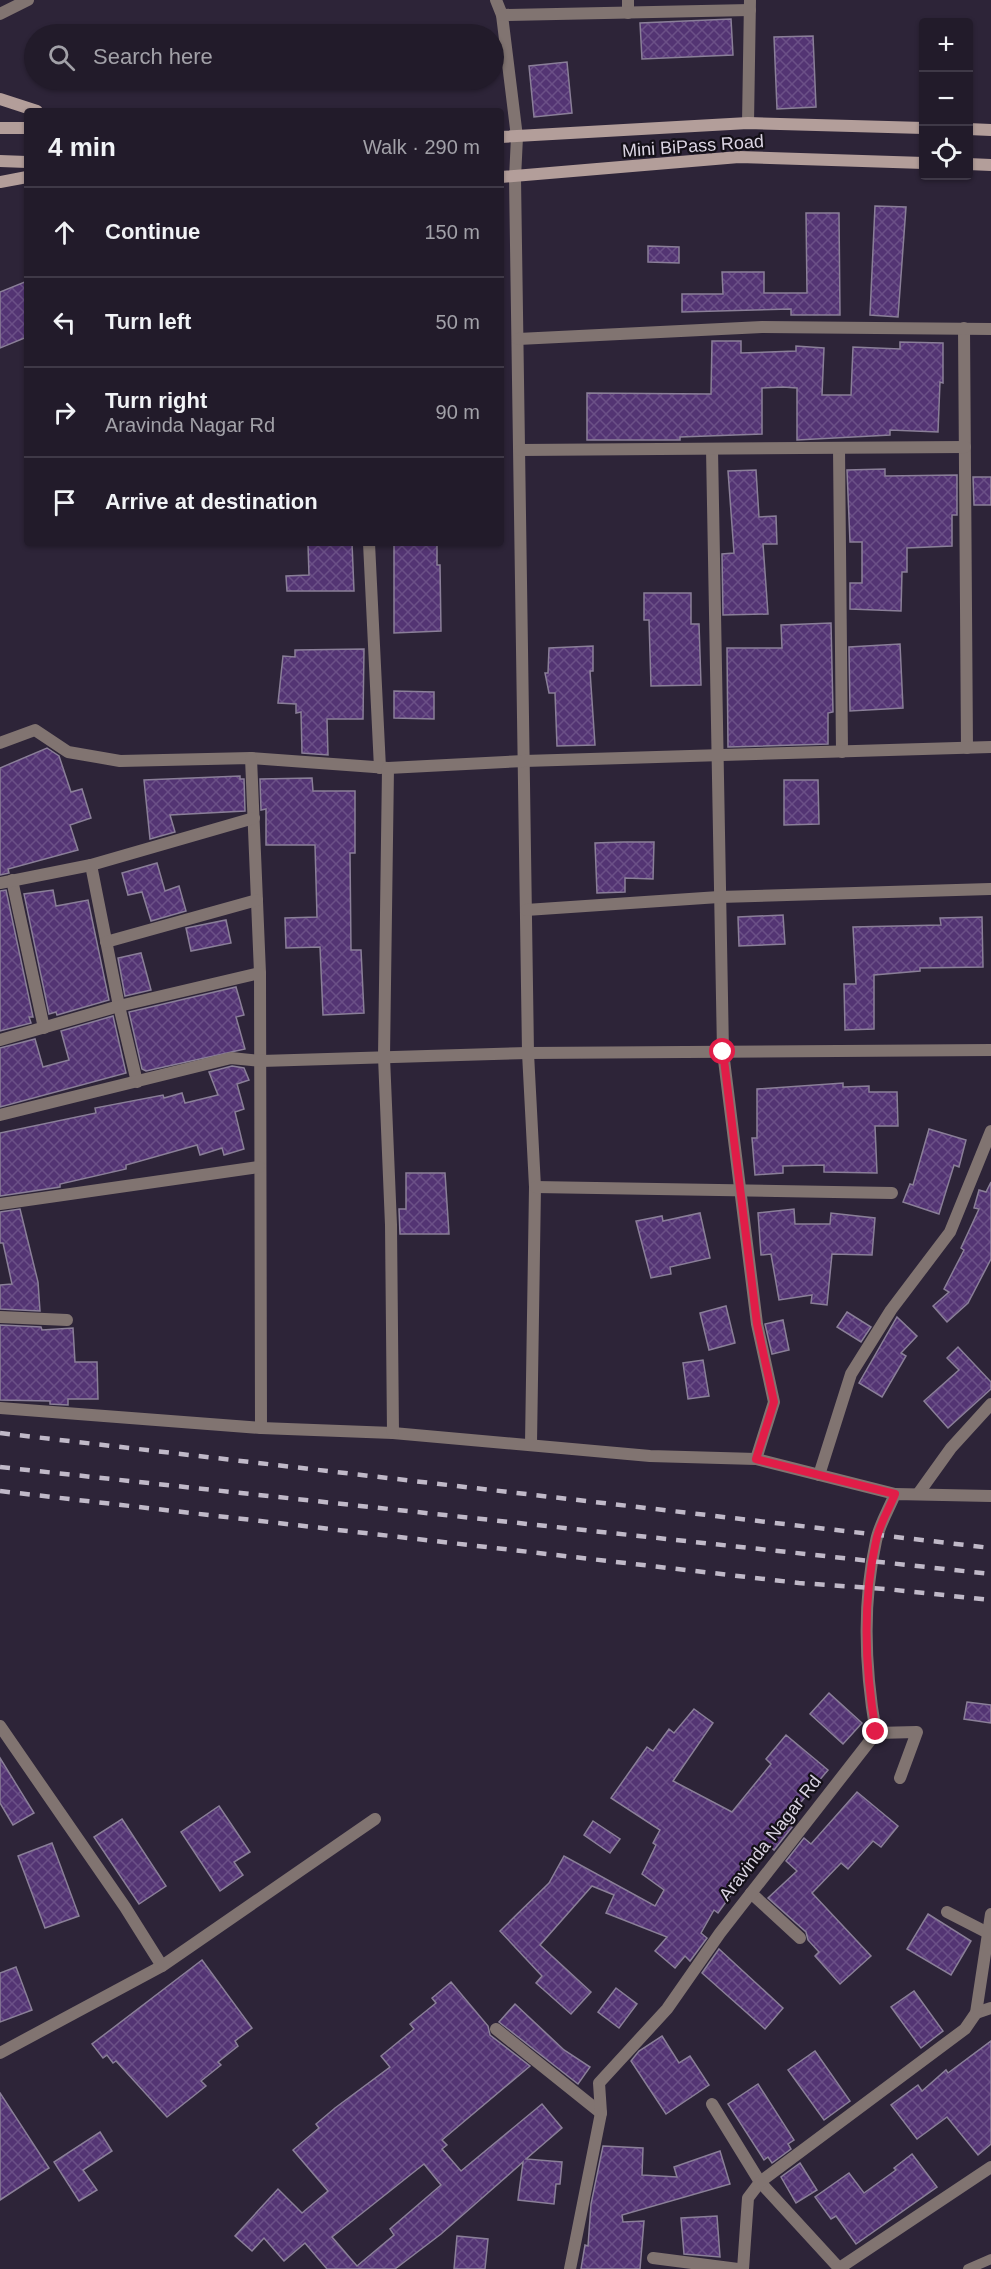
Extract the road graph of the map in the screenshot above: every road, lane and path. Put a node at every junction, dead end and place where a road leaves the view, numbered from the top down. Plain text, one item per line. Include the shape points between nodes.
1 (28, 0) edge
2 (496, 0) edge
3 (750, 5) edge
4 (628, 6) edge
5 (0, 14) edge
6 (502, 15) junction
7 (503, 24) edge
8 (504, 30) edge
9 (0, 99) edge
10 (28, 108) edge
11 (748, 123) junction
12 (0, 128) edge
13 (24, 128) edge
14 (919, 128) edge
15 (973, 129) edge
16 (991, 130) edge
17 (504, 137) edge
18 (518, 137) junction
19 (0, 161) edge
20 (24, 162) edge
21 (919, 163) edge
22 (973, 164) edge
23 (991, 165) edge
24 (504, 177) edge
25 (24, 178) edge
26 (515, 178) junction
27 (0, 182) edge
28 (964, 328) junction
29 (991, 329) edge
30 (518, 339) junction
31 (965, 447) junction
32 (838, 448) junction
33 (712, 449) junction
34 (520, 450) junction
35 (369, 546) edge
36 (0, 743) edge
37 (991, 747) edge
38 (967, 748) junction
39 (842, 752) junction
40 (716, 755) junction
41 (251, 758) junction
42 (524, 761) junction
43 (384, 768) junction
44 (254, 818) junction
45 (91, 865) junction
46 (6, 881) edge
47 (990, 889) edge
48 (719, 897) junction
49 (257, 900) junction
50 (526, 910) junction
51 (106, 942) junction
52 (260, 973) junction
53 (119, 1006) junction
54 (44, 1028) junction
55 (0, 1040) edge
56 (991, 1050) edge
57 (723, 1052) junction
58 (528, 1053) junction
59 (384, 1057) junction
60 (261, 1061) junction
61 (137, 1082) junction
62 (0, 1115) edge
63 (991, 1131) edge
64 (259, 1167) junction
65 (535, 1187) junction
66 (741, 1190) junction
67 (892, 1193) dead end
68 (0, 1204) edge
69 (0, 1317) edge
70 (67, 1320) dead end
71 (991, 1404) edge
72 (0, 1408) edge
73 (261, 1428) junction
74 (393, 1434) junction
75 (531, 1444) junction
76 (756, 1459) junction
77 (819, 1475) junction
78 (895, 1494) junction
79 (918, 1494) junction
80 (991, 1496) edge
81 (0, 1726) edge
82 (876, 1732) junction
83 (900, 1778) dead end
84 (375, 1819) dead end
85 (751, 1893) junction
86 (946, 1912) dead end
87 (991, 1914) edge
88 (988, 1933) junction
89 (800, 1938) dead end
90 (162, 1966) junction
91 (991, 2008) edge
92 (976, 2013) junction
93 (496, 2029) dead end
94 (0, 2053) edge
95 (712, 2104) dead end
96 (601, 2113) junction
97 (991, 2167) edge
98 (760, 2182) junction
99 (653, 2258) dead end
100 (991, 2259) edge
101 (570, 2269) edge
102 (740, 2269) edge
103 (839, 2269) edge
104 (968, 2269) edge

1 - 5 street
2 - 6 street
3 - 4 street
3 - 11 street
4 - 6 street
6 - 7 street
8 - 18 street
9 - 10 main road
11 - 14 main road
11 - 18 main road
12 - 13 main road
15 - 16 main road
17 - 18 main road
18 - 26 street
19 - 20 main road
21 - 26 main road, Mini BiPass Road via 739,158
22 - 23 main road
24 - 26 main road, Mini BiPass Road
25 - 27 main road
26 - 30 street
28 - 29 street
28 - 30 street via 762,327
28 - 31 street
30 - 34 street
31 - 32 street
31 - 38 street
32 - 33 street
32 - 39 street
33 - 34 street
33 - 40 street
34 - 42 street
35 - 43 street
36 - 41 street via 35,730 68,753 120,761
37 - 38 street
38 - 39 street
39 - 40 street
40 - 42 street
40 - 48 street
41 - 43 street
41 - 44 street
42 - 43 street
42 - 50 street
43 - 59 street
44 - 45 street
44 - 49 street
45 - 46 street
45 - 51 street
46 - 54 street
47 - 48 street
48 - 50 street
48 - 57 street
49 - 51 street
49 - 52 street
50 - 58 street
51 - 53 street
52 - 53 street
52 - 60 street
53 - 54 street
53 - 61 street
54 - 55 street
56 - 57 street
57 - 58 street
57 - 66 street
58 - 59 street
58 - 65 street
59 - 60 street
59 - 74 street
60 - 61 street via 231,1058
60 - 64 street
61 - 62 street
63 - 77 street via 950,1232 891,1310 851,1374
64 - 68 street
64 - 73 street
65 - 66 street
65 - 75 street
66 - 67 street
66 - 76 street via 757,1324 774,1402
69 - 70 street
71 - 79 street via 951,1448
72 - 73 street
73 - 74 street
74 - 75 street
75 - 76 street via 650,1456
76 - 77 street
77 - 78 street
78 - 79 street
78 - 82 street via 876,1539 867,1619 868,1686
79 - 80 street
81 - 90 street
82 - 83 street via 917,1732
82 - 85 street, Aravinda Nagar Rd
84 - 90 street
85 - 89 street
85 - 96 street, Aravinda Nagar Rd via 667,2009 599,2083
86 - 88 street
87 - 88 street
88 - 92 street
90 - 94 street
91 - 92 street
92 - 98 street via 965,2029
93 - 96 street
95 - 98 street
96 - 101 street, Aravinda Nagar Rd
97 - 103 street
98 - 102 street via 748,2198
98 - 103 street
99 - 102 street
100 - 104 lane

